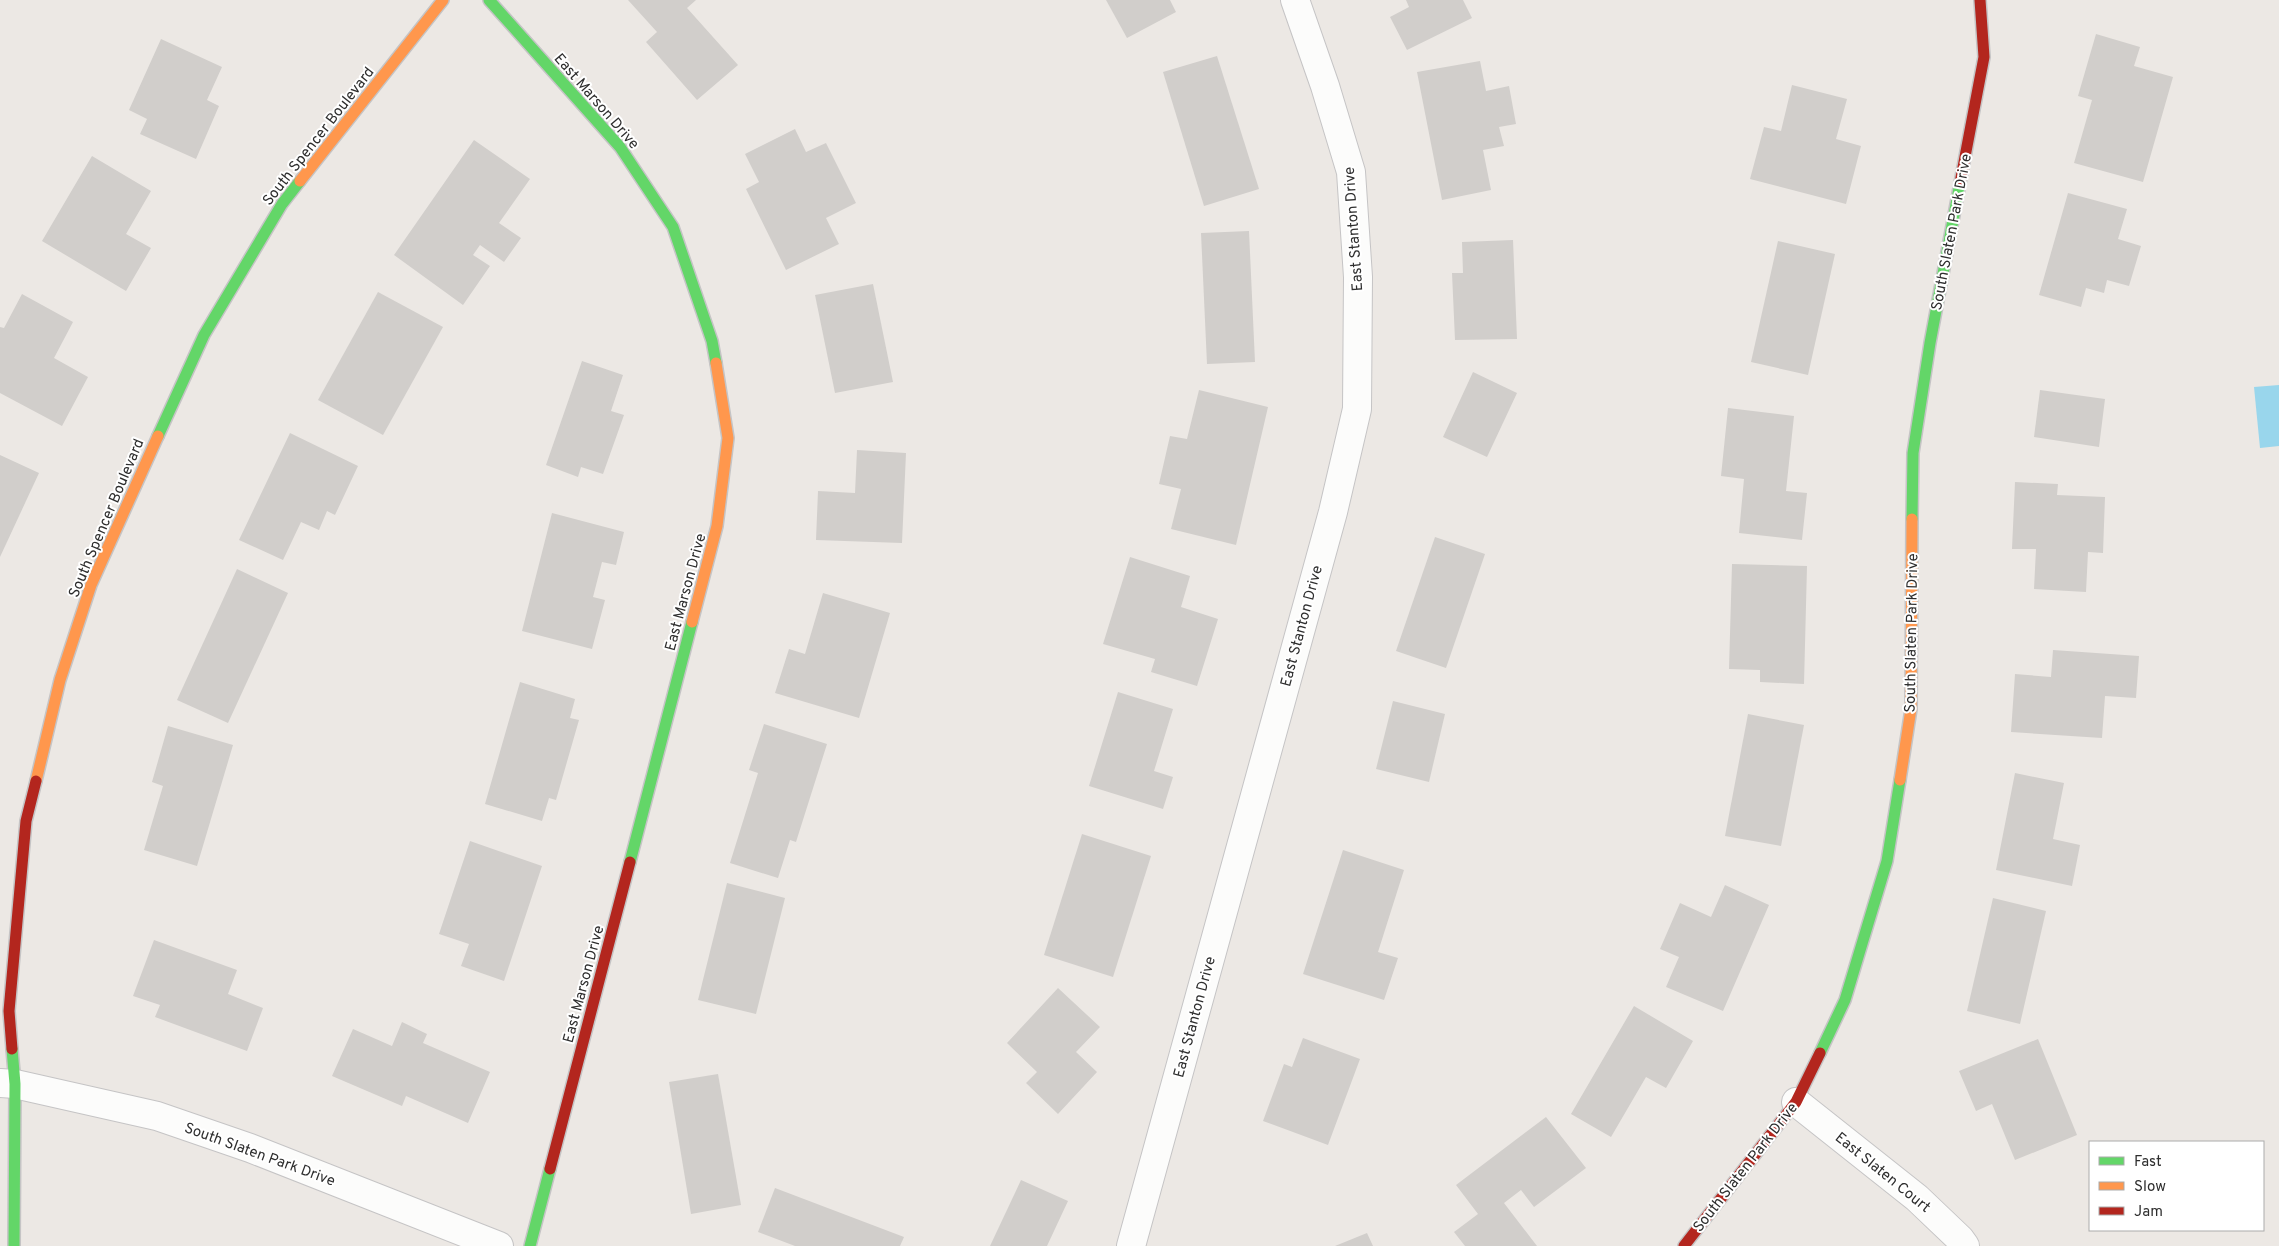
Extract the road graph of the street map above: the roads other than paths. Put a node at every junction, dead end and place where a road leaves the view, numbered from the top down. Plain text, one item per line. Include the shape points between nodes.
1 (442, 0) edge
2 (489, 0) edge
3 (1295, 0) edge
4 (1980, 0) edge
5 (7, 1083) edge
6 (1796, 1102) junction
7 (14, 1246) edge
8 (499, 1246) edge
9 (530, 1246) edge
10 (1131, 1246) edge
11 (1684, 1246) edge
12 (1965, 1246) edge

1 - 5 street, South Spencer Boulevard via 282,204 204,335 91,586 60,680 26,821 9,1010
2 - 9 street, East Marson Drive via 620,147 673,227 712,342 728,438 717,526
3 - 10 street, East Stanton Drive via 1352,172 1358,277 1357,409 1333,512
4 - 6 street, South Slaten Park Drive via 1984,57 1930,343 1913,453 1911,709 1888,852 1846,1000
5 - 7 street, South Spencer Boulevard
5 - 8 street, South Slaten Park Drive via 157,1116 250,1148
6 - 11 street, South Slaten Park Drive
6 - 12 street, East Slaten Court via 1916,1198

